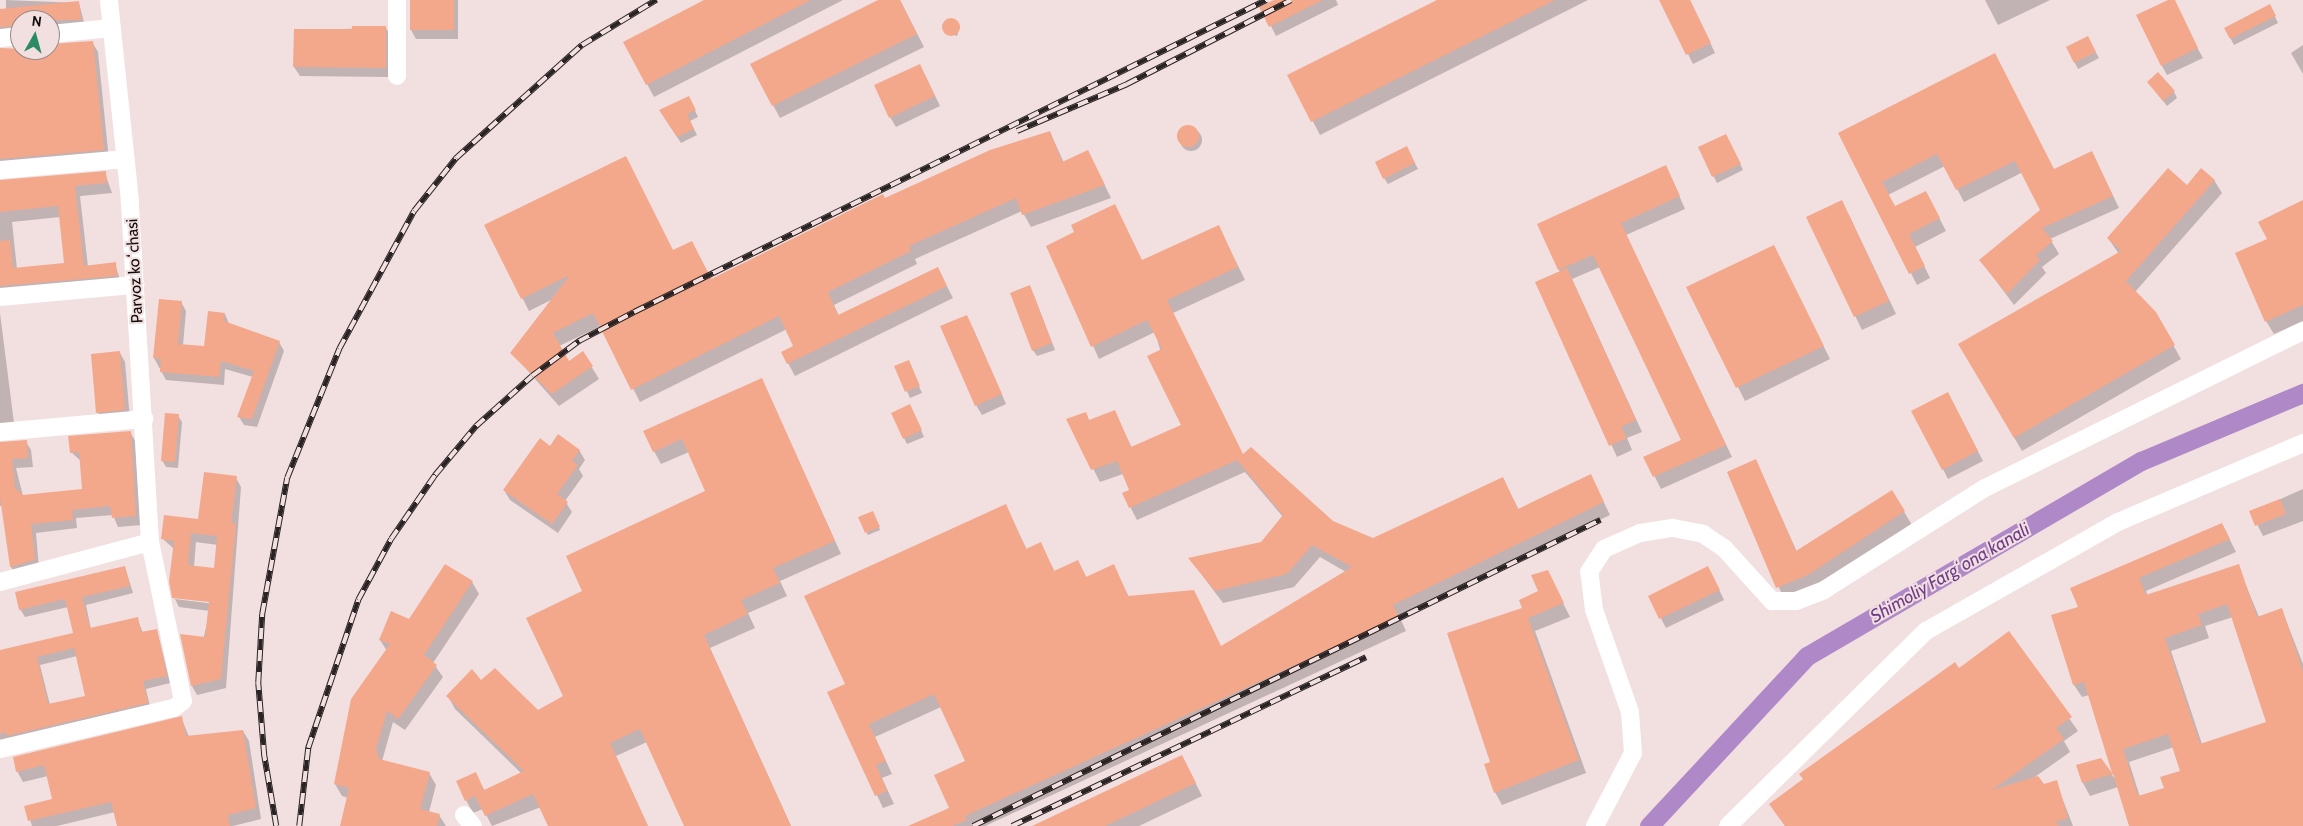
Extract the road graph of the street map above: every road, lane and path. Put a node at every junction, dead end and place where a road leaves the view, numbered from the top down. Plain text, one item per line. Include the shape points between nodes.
1 (109, 0) edge
2 (396, 0) edge
3 (112, 28) junction
4 (60, 33) edge
5 (396, 76) dead end
6 (126, 159) junction
7 (0, 170) edge
8 (136, 285) junction
9 (0, 297) edge
10 (2303, 331) edge
11 (144, 419) junction
12 (0, 432) edge
13 (2303, 443) edge
14 (150, 542) junction
15 (0, 582) edge
16 (0, 749) edge
17 (1594, 826) edge
18 (1728, 826) edge

1 - 3 street, Parvoz koʻchasi
2 - 5 street
3 - 4 street
3 - 6 street, Parvoz koʻchasi
6 - 7 street
6 - 8 street, Parvoz koʻchasi
8 - 9 street
8 - 11 street, Parvoz koʻchasi
10 - 17 street via 1983,489 1824,590 1796,601 1772,601 1724,548 1704,534 1673,528 1640,533 1604,549 1589,572 1594,610 1630,712 1633,753
11 - 12 street
11 - 14 street, Parvoz koʻchasi
13 - 18 street via 2118,522 1926,631
14 - 15 street
14 - 16 street, Parvoz koʻchasi via 183,701 174,708

